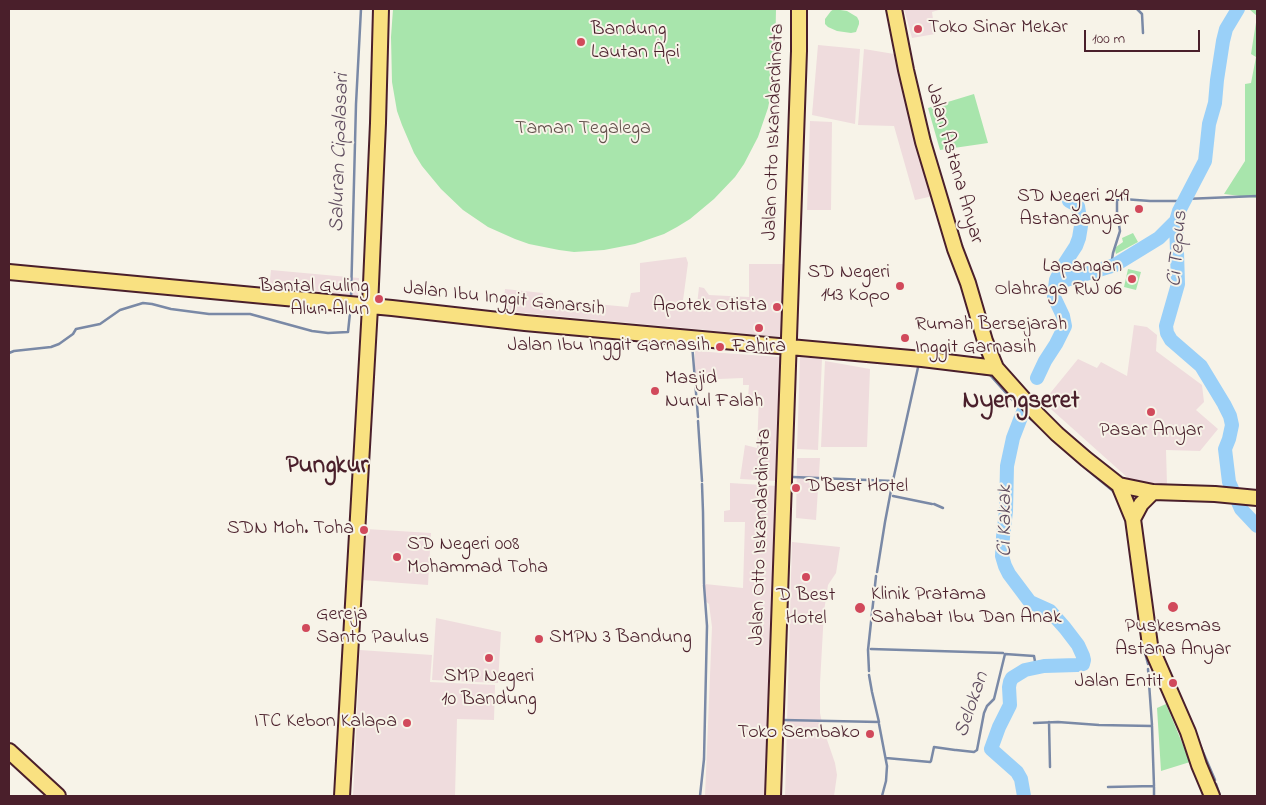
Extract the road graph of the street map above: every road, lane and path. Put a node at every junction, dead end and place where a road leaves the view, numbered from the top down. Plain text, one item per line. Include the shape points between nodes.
1 (381, 9) edge
2 (799, 9) edge
3 (894, 9) edge
4 (9, 272) edge
5 (370, 307) junction
6 (788, 347) junction
7 (996, 368) junction
8 (1119, 485) junction
9 (1153, 492) junction
10 (1257, 498) edge
11 (1133, 519) junction
12 (9, 750) edge
13 (58, 796) edge
14 (342, 796) edge
15 (773, 796) edge
16 (1212, 796) edge

1 - 5 main road
2 - 6 main road, Jalan Otto Iskandardinata
3 - 7 main road, Jalan Astana Anyar via 923,142
4 - 5 main road, Jalan Ibu Inggit Ganarsih
5 - 6 main road, Jalan Ibu Inggit Ganarsih
5 - 14 main road
6 - 7 main road, Jalan Ibu Inggit Ganarsih
6 - 15 main road, Jalan Otto Iskandardinata
7 - 8 main road, Jalan Astana Anyar via 1058,434
8 - 9 main road
8 - 11 main road, Jalan Astana Anyar
9 - 10 main road
9 - 11 main road
11 - 16 main road, Jalan Astana Anyar via 1150,645
12 - 13 main road

